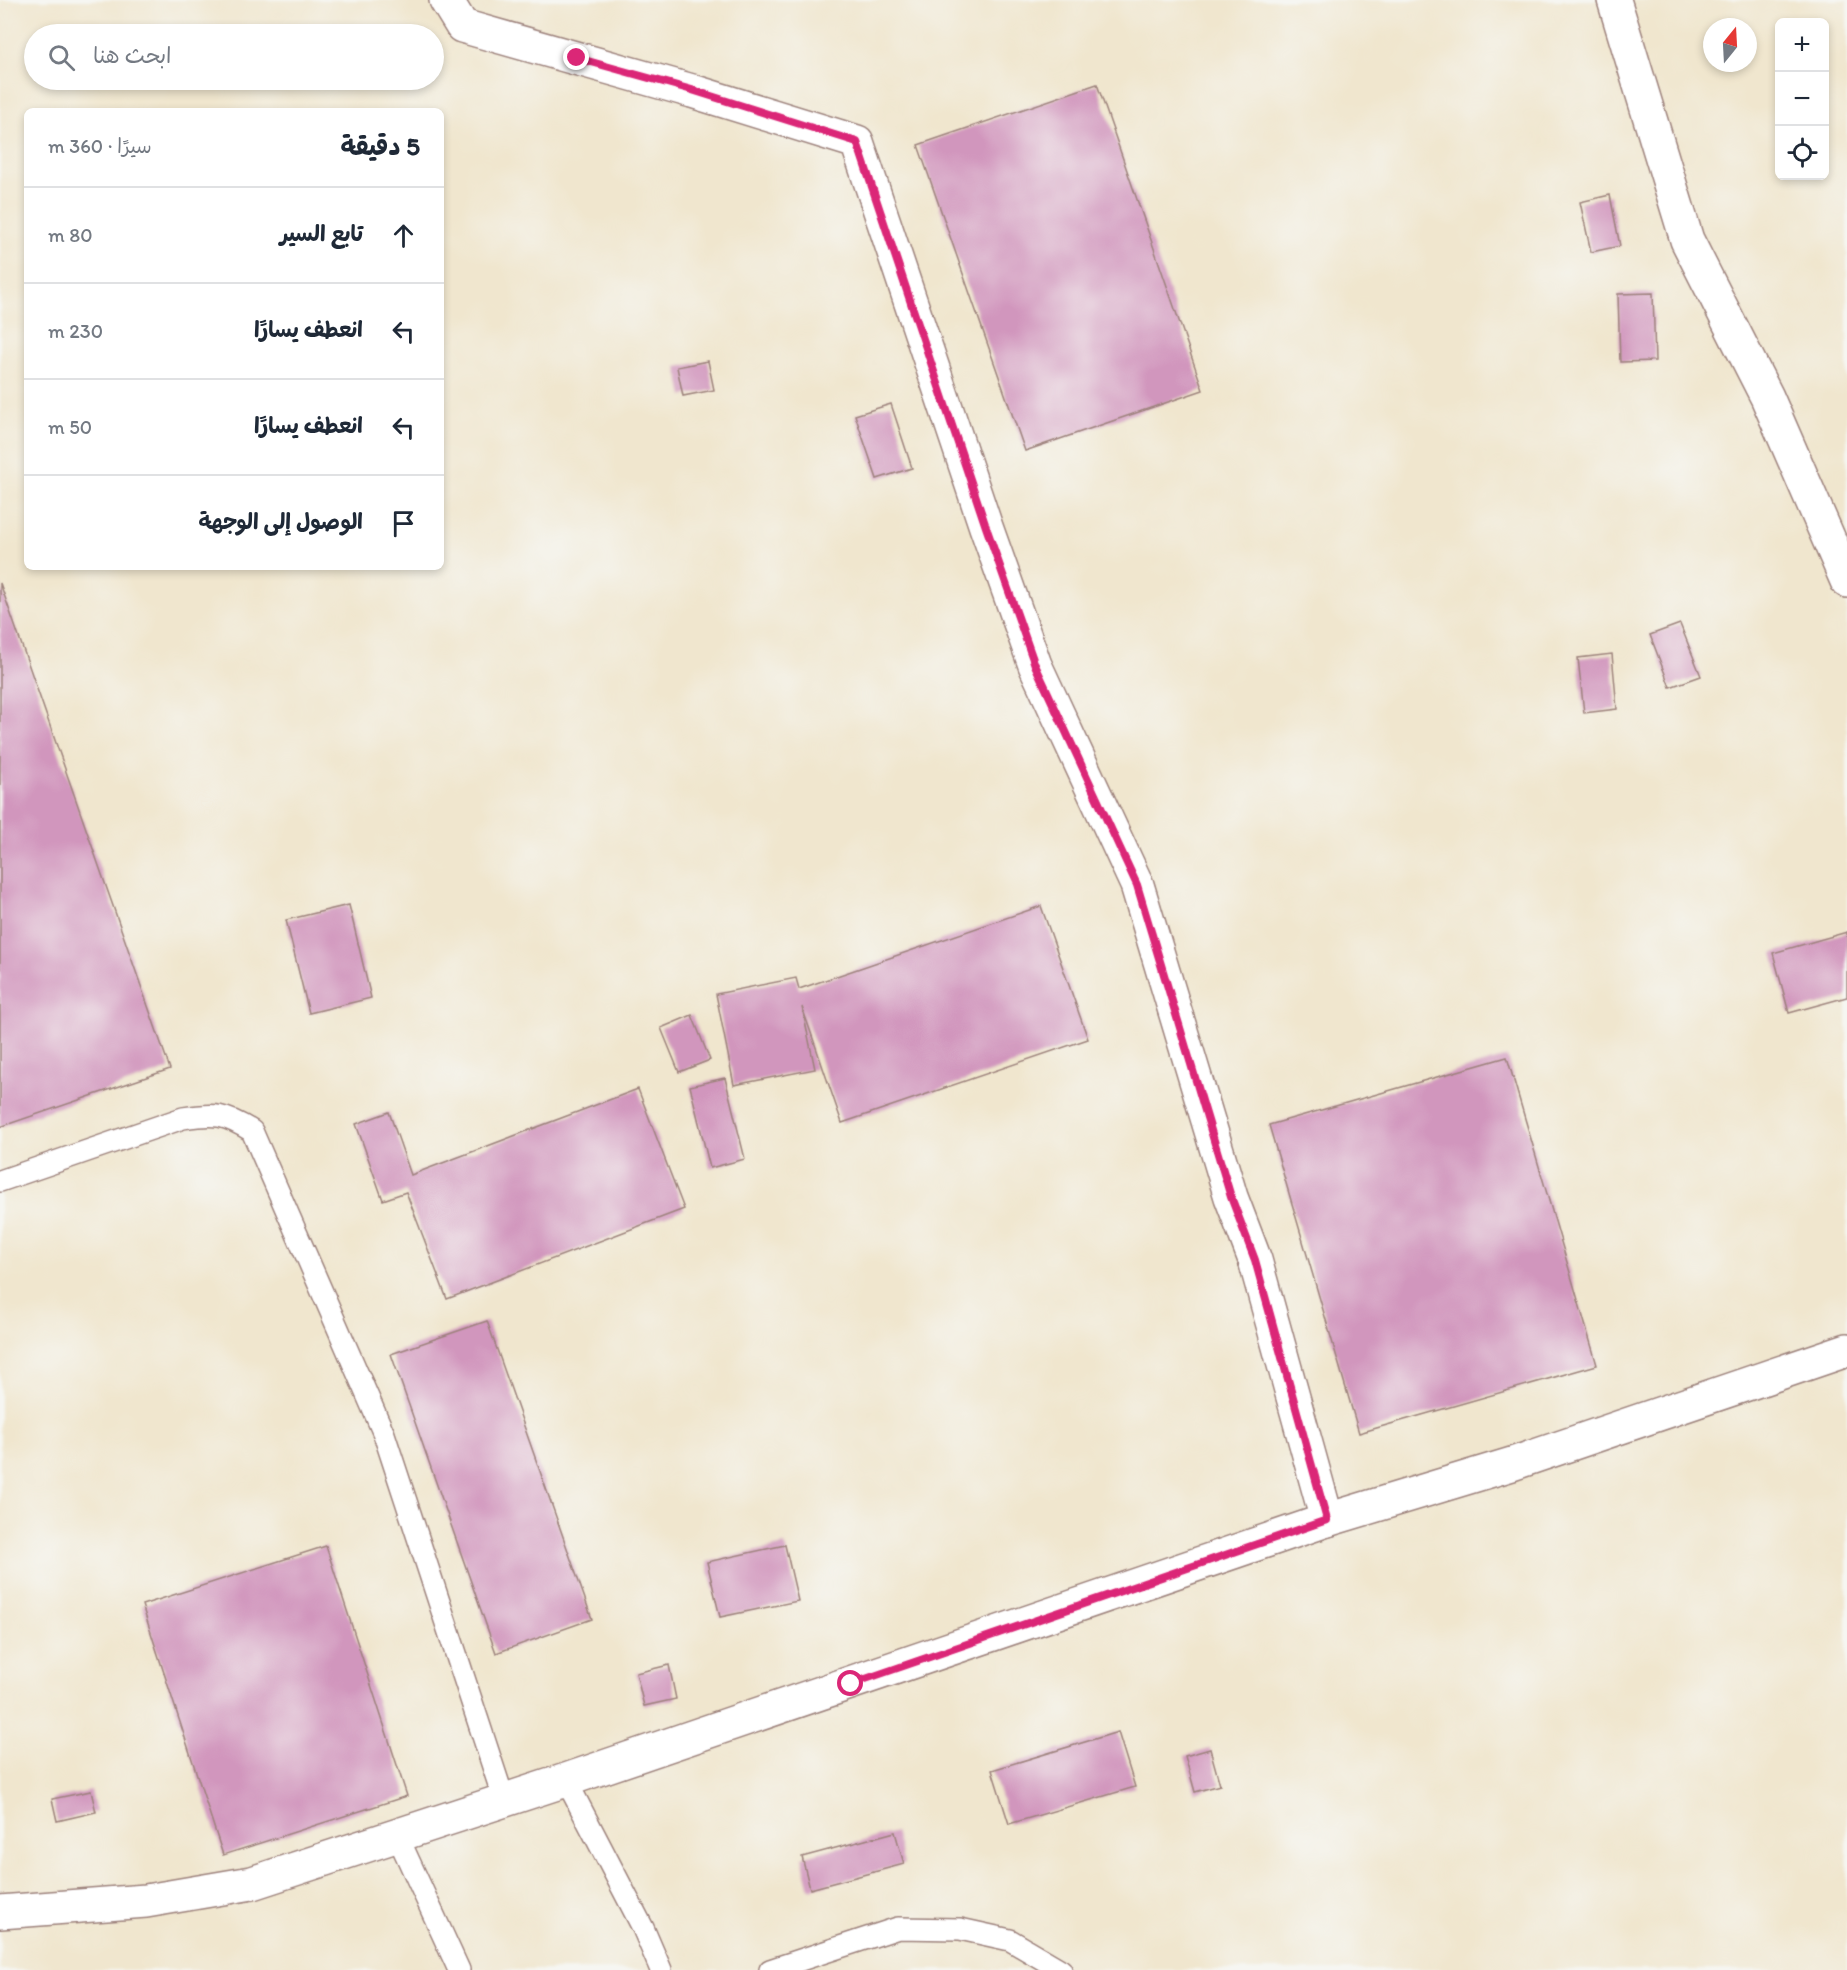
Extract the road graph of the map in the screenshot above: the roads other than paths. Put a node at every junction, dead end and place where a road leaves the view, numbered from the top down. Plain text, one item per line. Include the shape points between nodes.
1 (446, 0) edge
2 (1614, 0) edge
3 (1847, 581) edge
4 (0, 1181) edge
5 (1847, 1350) edge
6 (1327, 1520) junction
7 (566, 1780) junction
8 (504, 1800) junction
9 (397, 1835) junction
10 (0, 1912) edge
11 (459, 1970) edge
12 (661, 1970) edge
13 (770, 1970) edge
14 (1061, 1970) edge

1 - 6 street via 462,26 692,90 857,142 1035,665 1137,885 1231,1197 1255,1260
2 - 3 street via 1687,240 1767,397
4 - 8 lane via 183,1118 208,1114 230,1118 252,1131 384,1434
5 - 6 street via 1512,1464
6 - 7 street
7 - 8 street
7 - 12 lane
8 - 9 street
9 - 10 street via 252,1883 146,1901
9 - 11 lane
13 - 14 lane via 898,1928 960,1929 1010,1940

